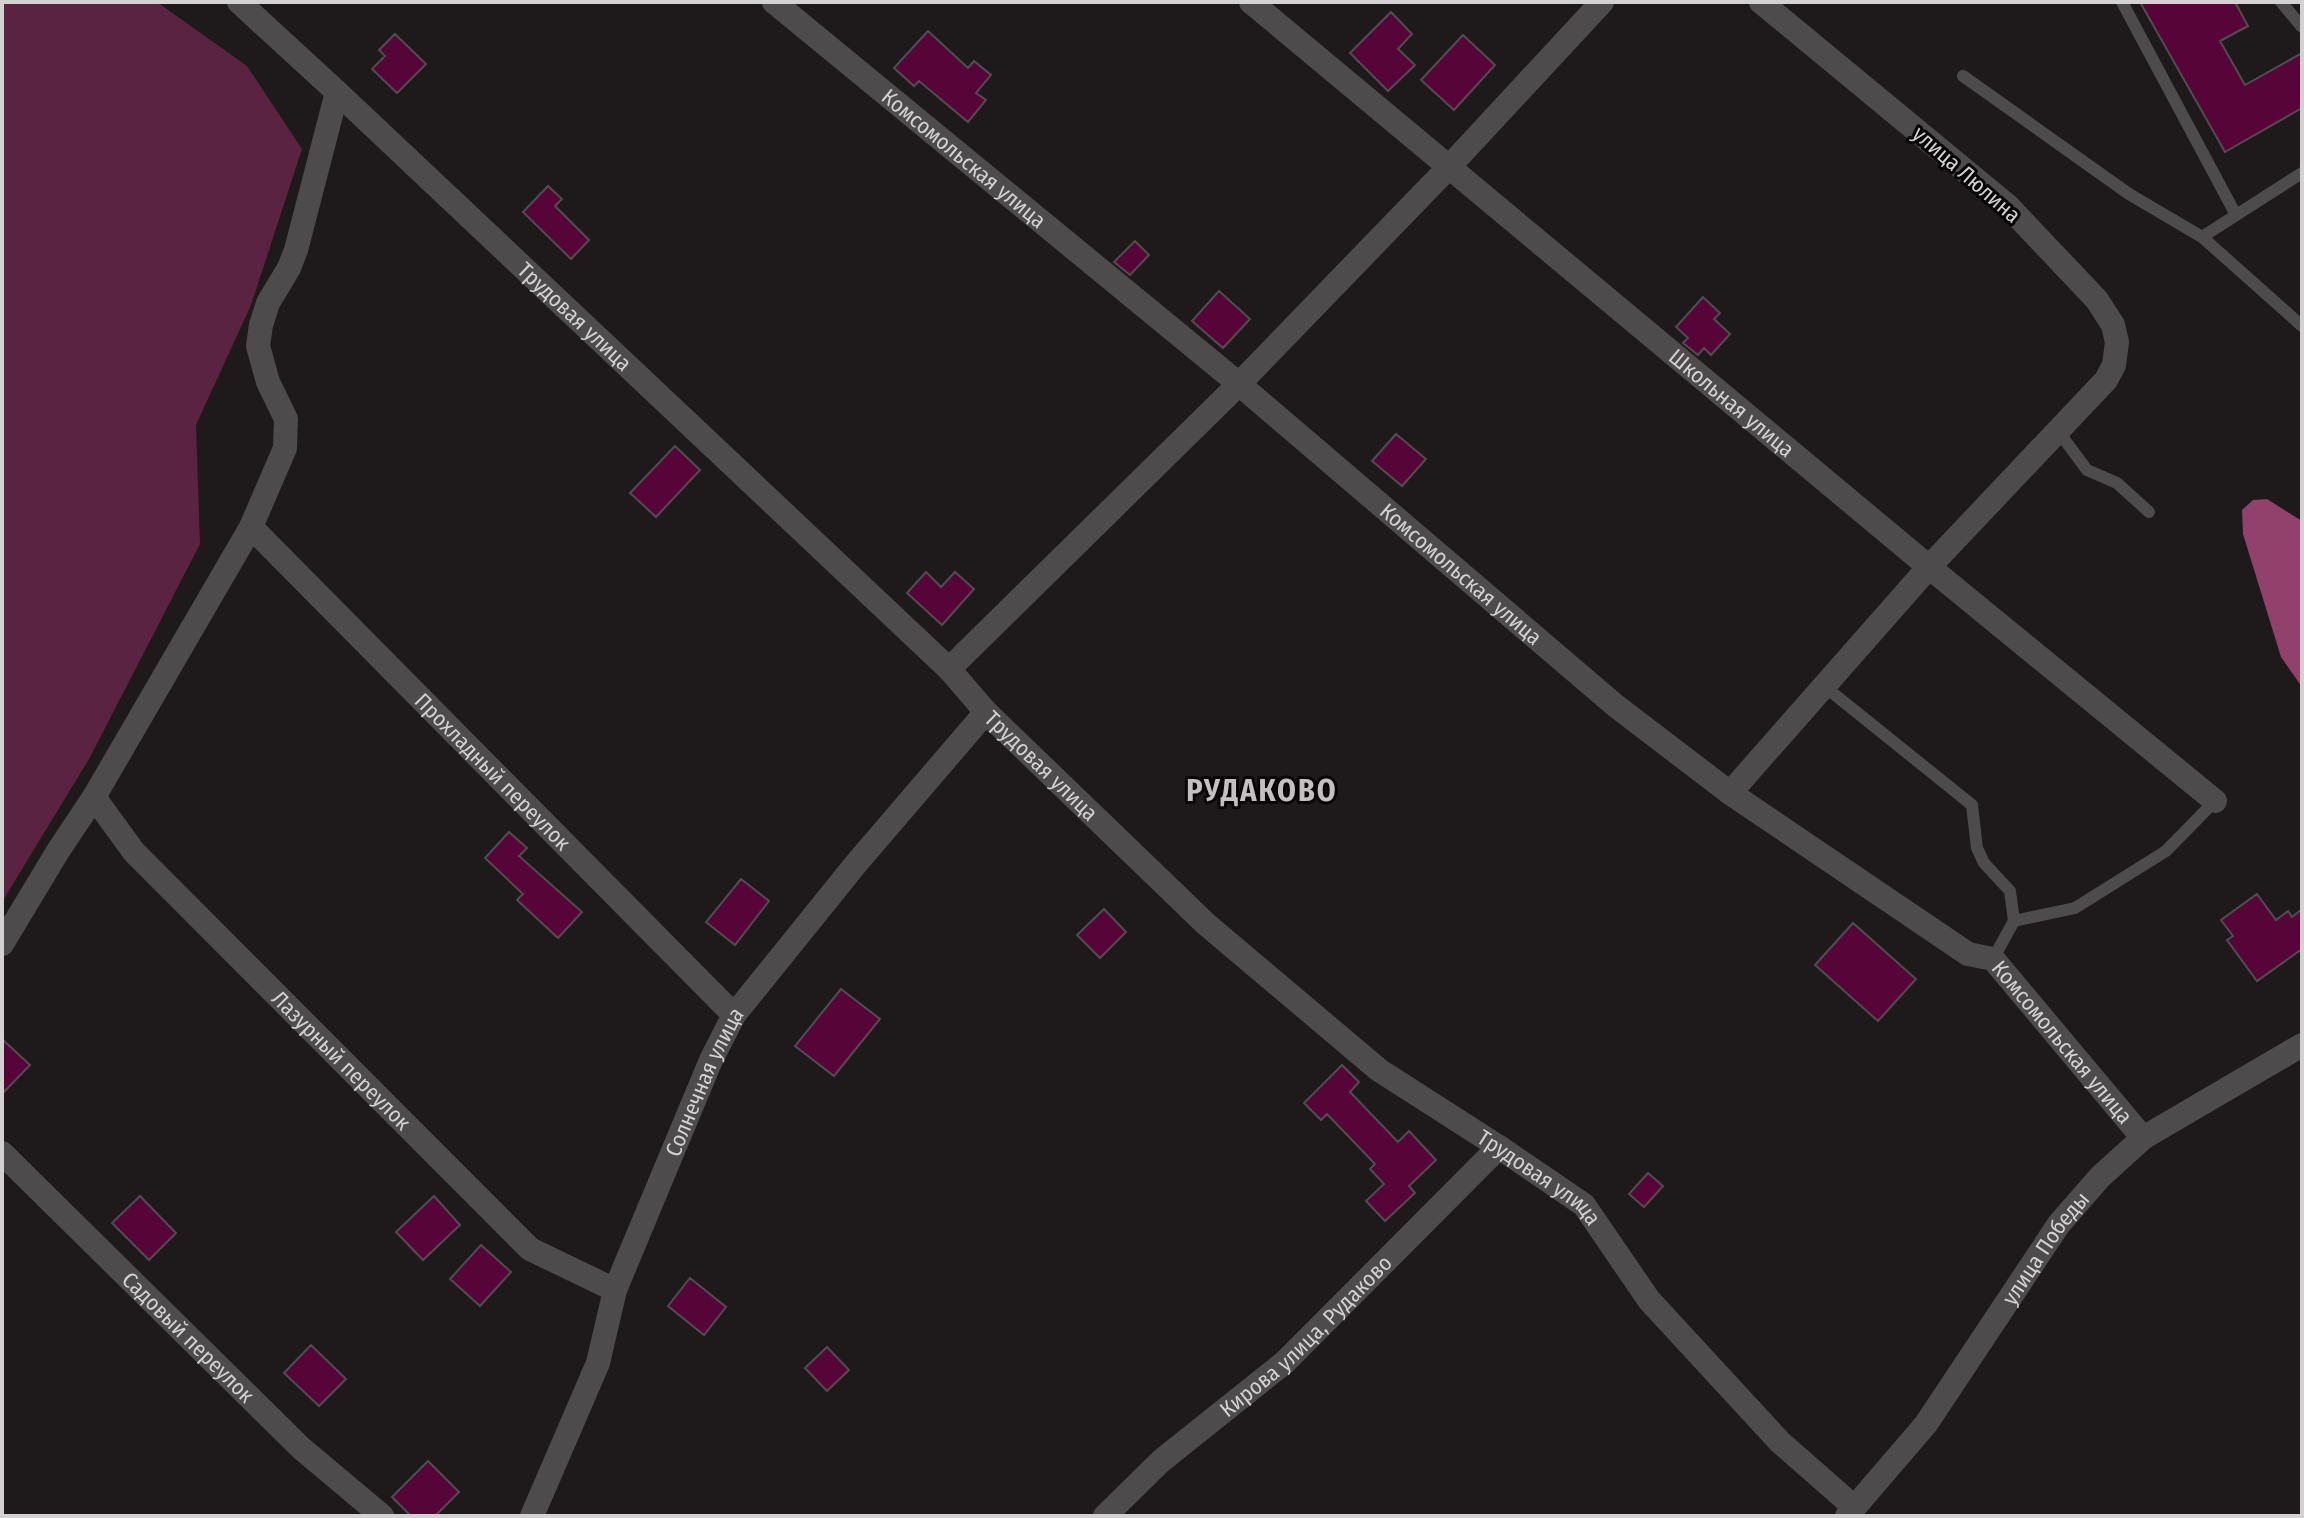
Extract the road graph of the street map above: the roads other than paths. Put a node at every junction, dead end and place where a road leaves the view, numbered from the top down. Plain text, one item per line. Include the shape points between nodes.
1 (239, 2) edge
2 (774, 2) edge
3 (1251, 2) edge
4 (1602, 2) edge
5 (1761, 2) edge
6 (2122, 2) edge
7 (2281, 2) edge
8 (2302, 27) edge
9 (1963, 76) dead end
10 (337, 92) junction
11 (1448, 168) junction
12 (2302, 173) edge
13 (2236, 215) junction
14 (2202, 237) junction
15 (2302, 326) edge
16 (1239, 384) junction
17 (2058, 431) junction
18 (2149, 512) dead end
19 (251, 527) junction
20 (1929, 567) junction
21 (949, 669) junction
22 (1824, 686) junction
23 (986, 712) junction
24 (1730, 793) junction
25 (94, 797) junction
26 (2215, 801) joint
27 (2014, 921) junction
28 (2, 944) edge
29 (1993, 959) junction
30 (734, 1015) junction
31 (2302, 1045) edge
32 (2143, 1138) junction
33 (1499, 1147) junction
34 (2, 1153) edge
35 (615, 1290) junction
36 (1851, 1511) edge
37 (382, 1516) edge
38 (532, 1516) edge
39 (1105, 1516) edge

1 - 10 street, Трудовая улица
2 - 16 street, Комсомольская улица
3 - 11 street, Школьная улица
4 - 11 street
5 - 17 street, улица Люлина via 2008,206 2097,300 2113,325 2114,365
6 - 13 lane
7 - 8 lane
9 - 14 lane via 2129,194
10 - 19 street via 296,250 261,325 262,364 288,431
10 - 21 street, Трудовая улица
11 - 16 street
11 - 20 street, Школьная улица
12 - 13 lane
13 - 14 lane
14 - 15 lane
16 - 21 street
16 - 24 street, Комсомольская улица via 1616,706
17 - 18 lane via 2087,470 2117,483
17 - 20 street
19 - 25 street
19 - 30 street, Прохладный переулок
20 - 22 street
20 - 26 street, Школьная улица
21 - 23 street, Трудовая улица
22 - 24 street
22 - 27 lane via 1972,805 1977,848 2010,891
23 - 30 street, Солнечная улица
23 - 33 street, Трудовая улица via 1206,924 1379,1070
24 - 29 street, Комсомольская улица via 1968,954
25 - 28 street
25 - 35 street, Лазурный переулок via 134,852 530,1249
26 - 27 lane via 2166,851 2075,908
27 - 29 lane
29 - 32 street, Комсомольская улица
30 - 35 street, Солнечная улица
31 - 32 street, улица Победы
32 - 36 street, улица Победы via 2059,1224 1926,1424
33 - 36 street, Трудовая улица via 1584,1205 1649,1300
33 - 39 street, Кирова улица, Рудаково via 1285,1362 1161,1461
34 - 37 street, Садовый переулок via 301,1448
35 - 38 street, Солнечная улица via 598,1363

